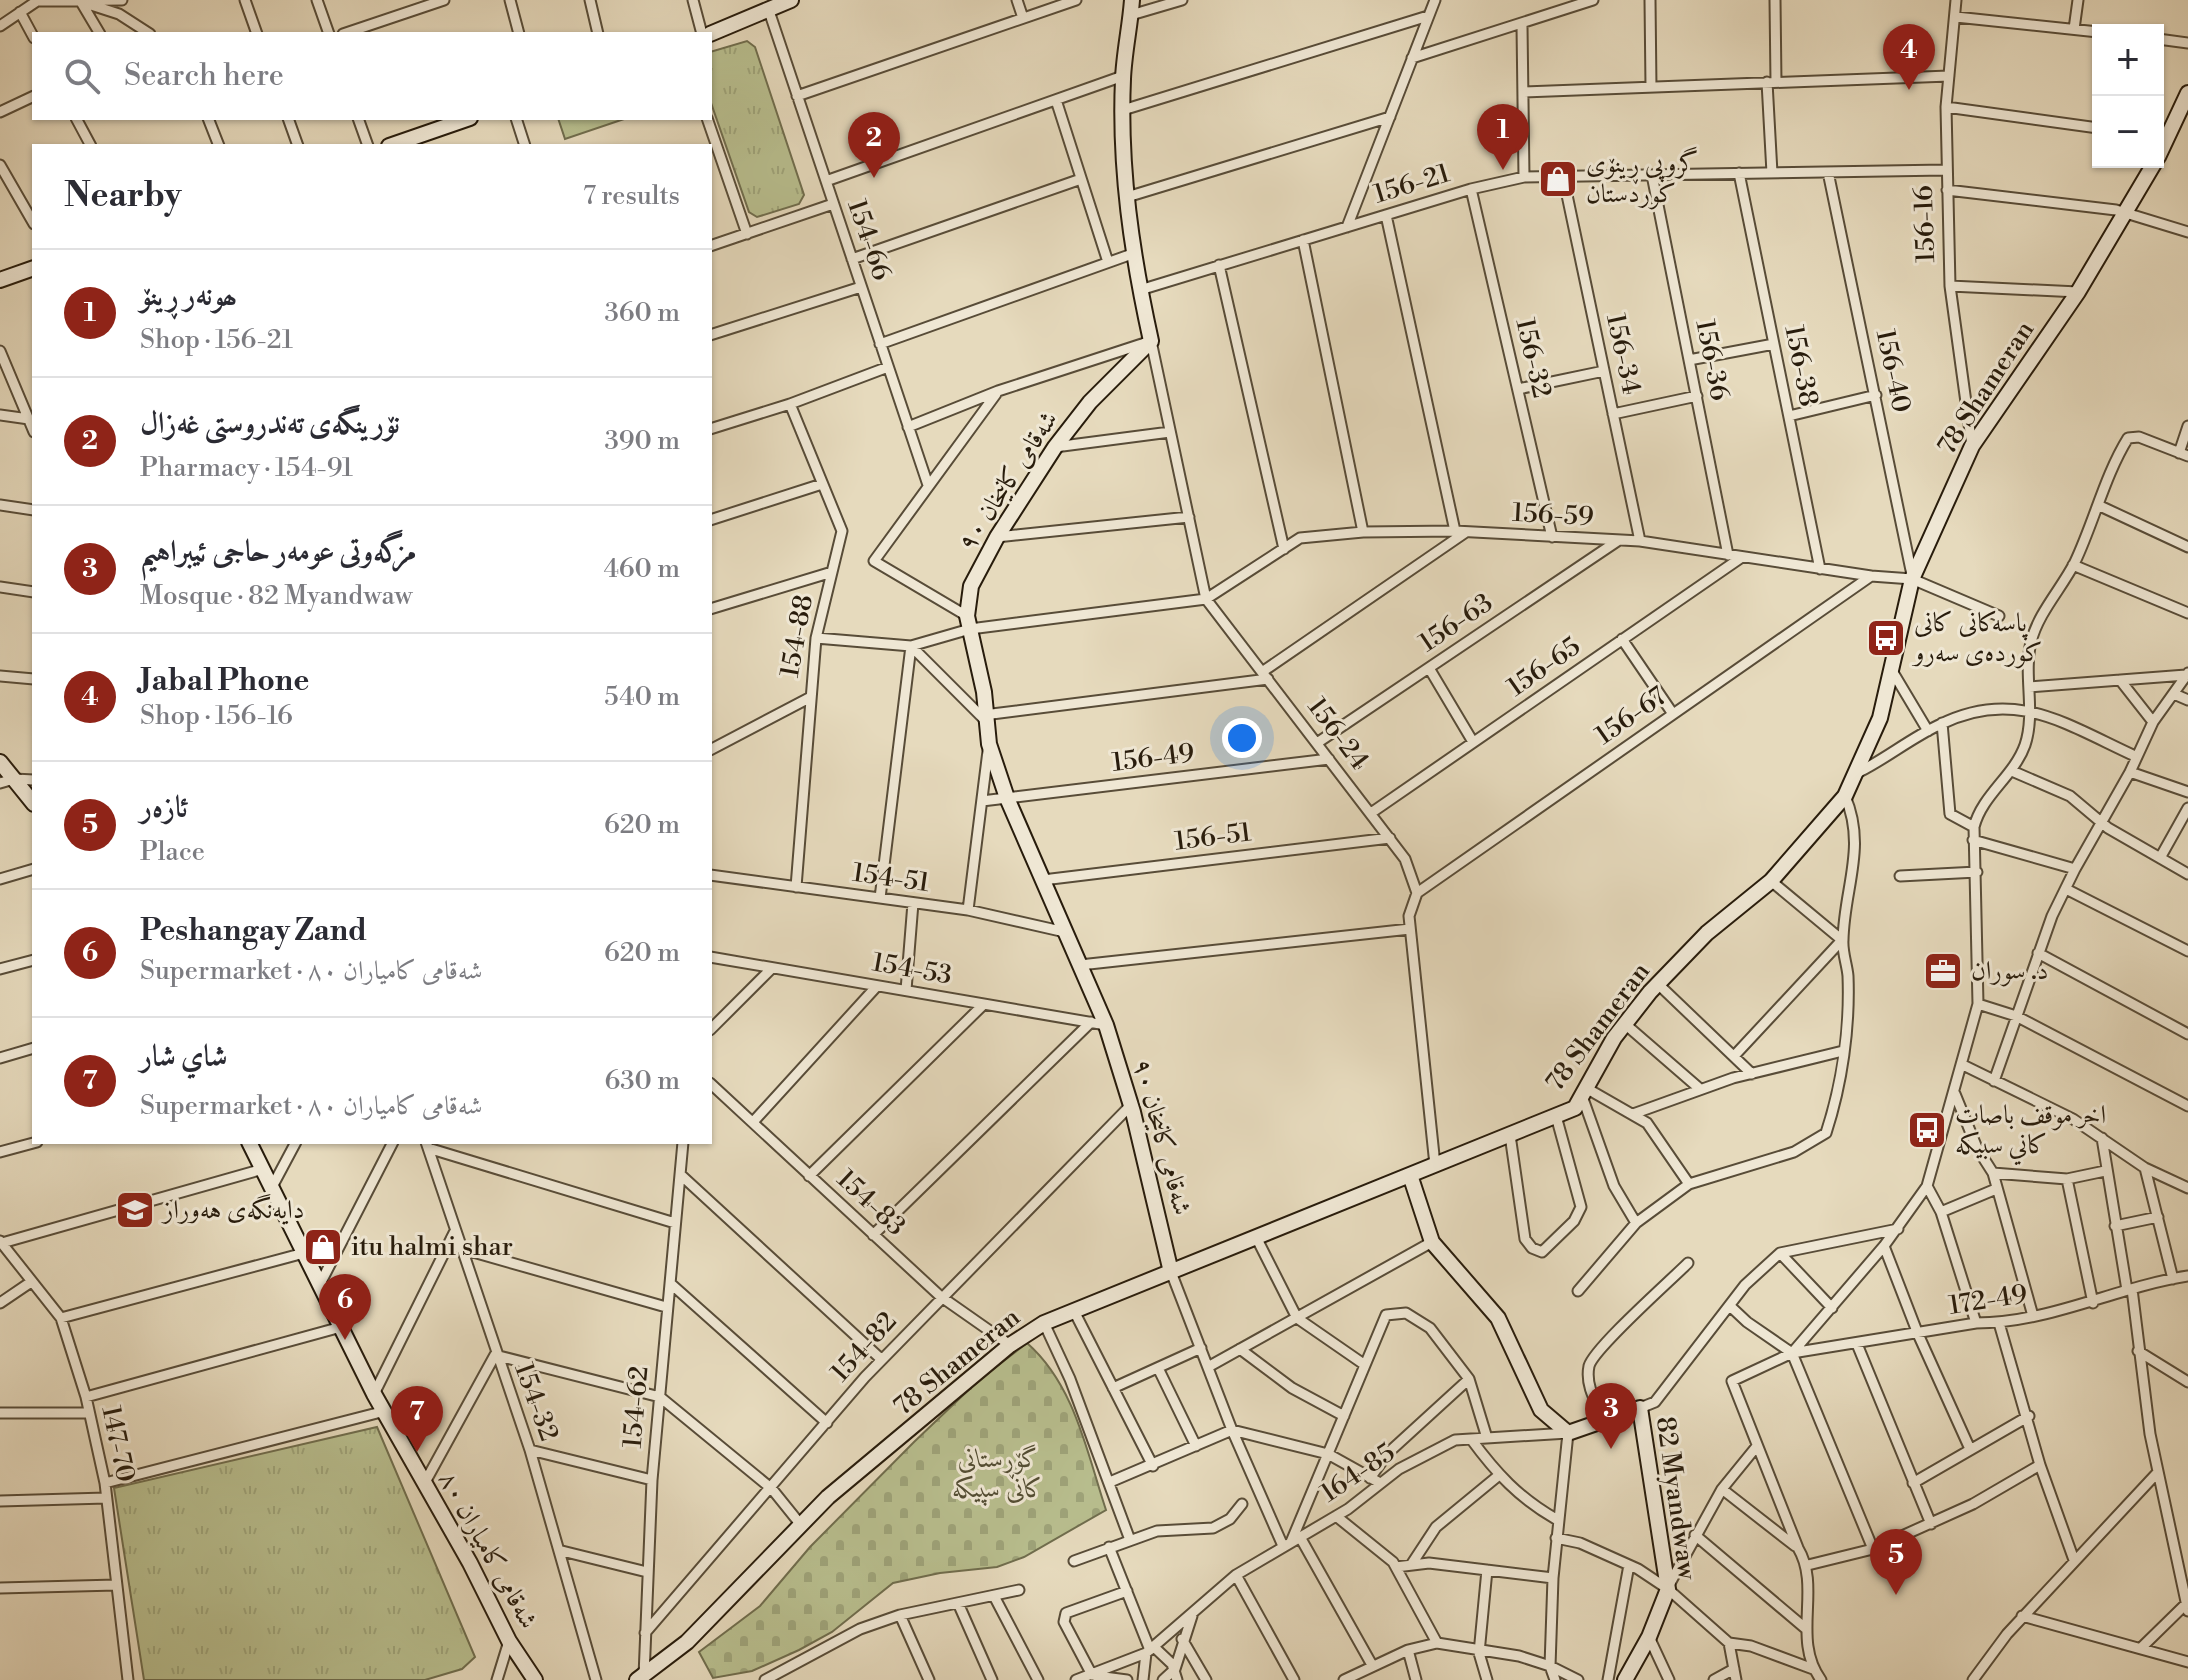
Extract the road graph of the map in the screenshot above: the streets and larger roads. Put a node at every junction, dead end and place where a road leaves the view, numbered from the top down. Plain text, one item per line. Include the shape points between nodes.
1 (122, 0) edge
2 (245, 0) edge
3 (317, 0) edge
4 (444, 0) edge
5 (510, 0) edge
6 (590, 0) edge
7 (693, 0) edge
8 (791, 0) edge
9 (1017, 0) edge
10 (1076, 0) edge
11 (1182, 0) edge
12 (1435, 0) edge
13 (1593, 0) edge
14 (1650, 0) edge
15 (1775, 0) edge
16 (1956, 0) edge
17 (2078, 0) edge
18 (37, 1) edge
19 (81, 2) junction
20 (1131, 7) edge
21 (768, 8) junction
22 (20, 12) junction
23 (1428, 16) junction
24 (1956, 17) junction
25 (1023, 18) junction
26 (0, 26) edge
27 (1522, 26) junction
28 (2074, 29) junction
29 (2092, 31) edge
30 (99, 32) edge
31 (147, 32) edge
32 (256, 32) edge
33 (328, 32) edge
34 (349, 32) edge
35 (518, 32) edge
36 (598, 32) edge
37 (701, 32) edge
38 (712, 33) edge
39 (32, 34) edge
40 (2164, 40) edge
41 (2188, 43) edge
42 (1412, 58) junction
43 (1123, 76) junction
44 (1949, 76) junction
45 (1771, 82) junction
46 (1651, 87) junction
47 (1523, 92) junction
48 (2188, 93) edge
49 (797, 96) junction
50 (32, 97) edge
51 (1056, 100) junction
52 (1946, 107) junction
53 (1123, 110) junction
54 (0, 112) edge
55 (1390, 117) junction
56 (77, 120) edge
57 (209, 120) edge
58 (289, 120) edge
59 (359, 120) edge
60 (464, 120) edge
61 (517, 120) edge
62 (707, 120) edge
63 (2092, 127) edge
64 (2164, 135) edge
65 (90, 144) edge
66 (218, 144) edge
67 (297, 144) edge
68 (367, 144) edge
69 (395, 144) edge
70 (524, 144) edge
71 (713, 145) edge
72 (0, 165) edge
73 (2152, 168) edge
74 (1945, 170) junction
75 (1828, 172) junction
76 (1739, 173) junction
77 (1772, 173) junction
78 (1652, 175) junction
79 (1563, 176) junction
80 (1524, 177) junction
81 (1081, 179) junction
82 (826, 181) junction
83 (1471, 189) junction
84 (1947, 190) junction
85 (1127, 197) junction
86 (833, 204) junction
87 (2127, 213) junction
88 (1386, 215) junction
89 (2188, 220) edge
90 (32, 221) edge
91 (2171, 226) junction
92 (1347, 227) junction
93 (2188, 232) edge
94 (747, 234) junction
95 (1303, 240) junction
96 (712, 245) edge
97 (1132, 254) junction
98 (852, 259) junction
99 (1108, 262) junction
100 (1219, 265) junction
101 (32, 269) edge
102 (1, 279) edge
103 (1950, 286) junction
104 (861, 287) junction
105 (1140, 290) junction
106 (2078, 292) junction
107 (712, 334) edge
108 (1151, 341) junction
109 (880, 344) junction
110 (1774, 344) junction
111 (0, 351) edge
112 (1689, 360) junction
113 (888, 367) junction
114 (1604, 371) junction
115 (1518, 389) junction
116 (998, 391) junction
117 (1876, 395) junction
118 (1697, 396) junction
119 (790, 404) junction
120 (1613, 414) junction
121 (0, 415) edge
122 (1789, 416) junction
123 (29, 419) junction
124 (2188, 426) edge
125 (32, 427) edge
126 (908, 427) junction
127 (712, 428) edge
128 (1170, 432) junction
129 (1972, 446) junction
130 (1055, 447) junction
131 (2184, 454) edge
132 (822, 484) junction
133 (928, 485) junction
134 (0, 505) edge
135 (2100, 506) junction
136 (32, 510) edge
137 (1189, 517) junction
138 (712, 519) edge
139 (1455, 531) junction
140 (1363, 532) junction
141 (1466, 532) junction
142 (997, 537) junction
143 (1552, 537) junction
144 (1619, 540) junction
145 (1640, 541) junction
146 (2188, 547) edge
147 (1284, 549) junction
148 (1728, 555) junction
149 (1742, 557) junction
150 (2073, 565) junction
151 (1820, 569) junction
152 (832, 572) junction
153 (1871, 576) junction
154 (1912, 579) junction
155 (0, 587) edge
156 (32, 592) edge
157 (1206, 599) junction
158 (712, 608) edge
159 (2188, 613) edge
160 (1999, 616) dead end
161 (968, 623) junction
162 (816, 638) junction
163 (1622, 639) junction
164 (911, 646) junction
165 (1429, 668) junction
166 (1891, 669) junction
167 (2187, 674) edge
168 (0, 676) edge
169 (1265, 676) junction
170 (32, 679) edge
171 (2120, 680) junction
172 (2029, 687) junction
173 (2174, 694) junction
174 (809, 698) junction
175 (2188, 700) edge
176 (2029, 710) junction
177 (1673, 714) junction
178 (985, 718) junction
179 (2153, 722) junction
180 (1942, 723) junction
181 (1928, 731) junction
182 (1473, 742) junction
183 (1317, 743) junction
184 (989, 744) junction
185 (712, 749) edge
186 (2135, 756) junction
187 (1329, 759) junction
188 (0, 762) edge
189 (2012, 771) junction
190 (1859, 772) junction
191 (2130, 772) junction
192 (32, 780) edge
193 (7, 781) edge
194 (2188, 792) edge
195 (1845, 796) junction
196 (1007, 798) junction
197 (982, 801) junction
198 (32, 802) edge
199 (2188, 808) edge
200 (1371, 813) junction
201 (2101, 822) junction
202 (1974, 827) junction
203 (1390, 838) junction
204 (1973, 840) junction
205 (2160, 858) junction
206 (2075, 869) junction
207 (32, 870) edge
208 (1977, 872) junction
209 (2188, 874) edge
210 (712, 875) edge
211 (1900, 876) dead end
212 (0, 879) edge
213 (1043, 880) junction
214 (1771, 881) junction
215 (796, 887) junction
216 (2066, 889) junction
217 (1417, 893) junction
218 (880, 898) junction
219 (913, 903) junction
220 (968, 910) junction
221 (1410, 929) junction
222 (1065, 932) junction
223 (1842, 940) junction
224 (2188, 951) edge
225 (2038, 953) junction
226 (712, 957) edge
227 (32, 961) edge
228 (1080, 965) junction
229 (772, 968) junction
230 (0, 969) edge
231 (1658, 984) junction
232 (877, 986) junction
233 (906, 990) junction
234 (984, 1004) junction
235 (1978, 1004) junction
236 (2016, 1016) junction
237 (1099, 1023) junction
238 (1625, 1024) junction
239 (712, 1028) edge
240 (2188, 1034) edge
241 (32, 1049) edge
242 (1843, 1051) junction
243 (1735, 1055) junction
244 (0, 1058) edge
245 (1963, 1065) junction
246 (1752, 1074) junction
247 (1994, 1081) junction
248 (712, 1085) edge
249 (1700, 1089) junction
250 (1584, 1092) junction
251 (1954, 1093) junction
252 (1131, 1105) junction
253 (2188, 1106) edge
254 (1633, 1114) junction
255 (1556, 1116) junction
256 (753, 1122) junction
257 (1510, 1135) junction
258 (2102, 1138) junction
259 (32, 1143) edge
260 (250, 1144) edge
261 (295, 1144) edge
262 (392, 1144) edge
263 (683, 1144) edge
264 (427, 1145) edge
265 (0, 1152) edge
266 (1435, 1165) junction
267 (2145, 1168) junction
268 (263, 1169) junction
269 (2105, 1171) junction
270 (1993, 1173) junction
271 (1410, 1175) junction
272 (682, 1176) junction
273 (809, 1176) junction
274 (2067, 1179) junction
275 (1689, 1184) junction
276 (1927, 1186) junction
277 (272, 1187) junction
278 (2188, 1188) edge
279 (1996, 1189) junction
280 (1941, 1212) junction
281 (2158, 1217) junction
282 (675, 1223) junction
283 (1636, 1223) junction
284 (2115, 1226) junction
285 (1898, 1229) junction
286 (454, 1233) junction
287 (873, 1235) junction
288 (1256, 1237) junction
289 (1, 1242) edge
290 (1432, 1242) junction
291 (1884, 1246) junction
292 (459, 1248) junction
293 (304, 1253) junction
294 (1780, 1253) junction
295 (1688, 1263) dead end
296 (1171, 1272) junction
297 (2188, 1276) edge
298 (2173, 1279) junction
299 (31, 1282) junction
300 (670, 1283) junction
301 (320, 1284) junction
302 (2130, 1290) junction
303 (1578, 1291) dead end
304 (940, 1296) junction
305 (0, 1303) edge
306 (2093, 1303) junction
307 (1730, 1306) junction
308 (666, 1307) junction
309 (1832, 1308) junction
310 (1074, 1311) junction
311 (2033, 1316) junction
312 (61, 1318) junction
313 (1297, 1318) junction
314 (1044, 1323) junction
315 (1976, 1323) junction
316 (1999, 1323) junction
317 (341, 1327) junction
318 (1918, 1334) junction
319 (1857, 1344) junction
320 (1010, 1345) junction
321 (1201, 1348) junction
322 (1240, 1349) junction
323 (2138, 1351) junction
324 (1792, 1353) junction
325 (495, 1355) junction
326 (881, 1359) junction
327 (1365, 1365) junction
328 (1208, 1367) junction
329 (1158, 1368) junction
330 (1469, 1379) junction
331 (2188, 1382) edge
332 (1113, 1388) junction
333 (374, 1394) junction
334 (86, 1397) junction
335 (660, 1397) junction
336 (1640, 1408) junction
337 (385, 1411) junction
338 (0, 1413) edge
339 (89, 1413) junction
340 (1344, 1416) junction
341 (2029, 1416) junction
342 (1604, 1419) junction
343 (827, 1423) junction
344 (1232, 1430) junction
345 (1568, 1433) junction
346 (1487, 1438) junction
347 (1471, 1439) junction
348 (1196, 1446) junction
349 (1757, 1446) junction
350 (1970, 1449) junction
351 (530, 1450) junction
352 (1328, 1454) junction
353 (2040, 1465) junction
354 (1153, 1466) junction
355 (2158, 1472) junction
356 (1498, 1476) junction
357 (1370, 1478) junction
358 (652, 1480) junction
359 (1110, 1482) junction
360 (105, 1483) junction
361 (1380, 1483) junction
362 (1913, 1483) junction
363 (424, 1484) junction
364 (772, 1489) junction
365 (1722, 1489) junction
366 (106, 1498) junction
367 (0, 1501) edge
368 (1242, 1504) dead end
369 (1336, 1516) junction
370 (1556, 1519) junction
371 (1931, 1524) junction
372 (801, 1525) junction
373 (1695, 1535) junction
374 (1556, 1538) junction
375 (1130, 1540) junction
376 (1291, 1542) junction
377 (1109, 1547) junction
378 (1798, 1548) junction
379 (1873, 1549) junction
380 (562, 1551) junction
381 (2074, 1560) junction
382 (1074, 1561) dead end
383 (1411, 1565) junction
384 (1629, 1565) junction
385 (1808, 1565) junction
386 (1396, 1567) junction
387 (1487, 1570) junction
388 (647, 1572) junction
389 (1236, 1575) junction
390 (1553, 1578) junction
391 (116, 1585) junction
392 (0, 1588) edge
393 (1668, 1589) junction
394 (1019, 1590) dead end
395 (1127, 1591) junction
396 (994, 1596) junction
397 (958, 1603) junction
398 (2187, 1607) edge
399 (1196, 1609) junction
400 (900, 1615) junction
401 (2022, 1616) junction
402 (1805, 1628) junction
403 (645, 1633) junction
404 (1649, 1637) junction
405 (1182, 1639) junction
406 (509, 1641) junction
407 (1437, 1643) junction
408 (1729, 1643) junction
409 (2142, 1647) junction
410 (1150, 1650) junction
411 (1408, 1650) junction
412 (1479, 1653) junction
413 (2188, 1662) edge
414 (1372, 1665) junction
415 (1550, 1666) junction
416 (1175, 1669) junction
417 (1734, 1669) junction
418 (1813, 1669) junction
419 (1092, 1675) junction
420 (640, 1678) edge
421 (128, 1680) edge
422 (497, 1680) edge
423 (535, 1680) edge
424 (596, 1680) edge
425 (765, 1680) edge
426 (929, 1680) edge
427 (992, 1680) edge
428 (1038, 1680) edge
429 (1076, 1680) edge
430 (1127, 1680) edge
431 (1143, 1680) edge
432 (1163, 1680) edge
433 (1177, 1680) edge
434 (1206, 1680) edge
435 (1294, 1680) edge
436 (1344, 1680) edge
437 (1416, 1680) edge
438 (1487, 1680) edge
439 (1555, 1680) edge
440 (1578, 1680) edge
441 (1608, 1680) edge
442 (1625, 1680) edge
443 (1669, 1680) edge
444 (1714, 1680) edge
445 (1736, 1680) edge
446 (1821, 1680) edge
447 (1973, 1680) edge

1 - 19 street
2 - 32 street
3 - 33 street
4 - 34 street
5 - 35 street
6 - 36 street
7 - 37 street
8 - 21 street
9 - 25 street
10 - 25 street
11 - 20 street
12 - 23 street
13 - 27 street
14 - 46 street
15 - 45 street
16 - 24 street, 156-16
17 - 28 street
18 - 19 street
18 - 22 street
19 - 30 street
19 - 31 street via 119,14
20 - 43 street
21 - 38 street
21 - 49 street, 154-66
22 - 26 street
22 - 39 street
23 - 42 street
23 - 53 street
24 - 28 street
24 - 44 street, 156-16
25 - 49 street
27 - 42 street
27 - 47 street
28 - 29 street
40 - 41 street
42 - 55 street
43 - 51 street
43 - 53 street
44 - 45 street
44 - 52 street, 156-16
45 - 46 street
45 - 77 street
46 - 47 street
47 - 80 street
48 - 64 street, 78 Shameran
49 - 82 street, 154-66
50 - 54 street
51 - 81 street
51 - 82 street
52 - 63 street
52 - 74 street, 156-16
53 - 85 street
55 - 85 street
55 - 92 street
56 - 65 street
57 - 66 street
58 - 67 street
59 - 68 street
60 - 69 street
61 - 70 street
62 - 71 street
71 - 94 street
72 - 90 street
73 - 87 street, 78 Shameran
74 - 75 street, 156-21
74 - 84 street, 156-16
75 - 77 street, 156-21
75 - 117 street, 156-40
76 - 77 street, 156-21
76 - 78 street, 156-21
76 - 110 street, 156-38
78 - 79 street, 156-21
78 - 112 street, 156-36
79 - 80 street, 156-21
79 - 114 street, 156-34
80 - 83 street, 156-21
81 - 98 street
81 - 99 street
82 - 86 street, 154-66
83 - 88 street, 156-21
83 - 115 street, 156-32
84 - 87 street
84 - 103 street, 156-16
85 - 97 street
86 - 94 street
86 - 98 street, 154-66
87 - 91 street
87 - 106 street, 78 Shameran
88 - 92 street, 156-21
88 - 139 street
89 - 91 street
91 - 93 street
92 - 95 street, 156-21
94 - 96 street
95 - 100 street, 156-21
95 - 140 street
97 - 99 street
97 - 105 street
98 - 104 street, 154-66
99 - 109 street
100 - 105 street, 156-21
100 - 147 street
101 - 102 street
103 - 106 street
103 - 129 street, 156-16
104 - 107 street
104 - 109 street, 154-66
105 - 108 street
106 - 129 street, 78 Shameran
108 - 116 street
108 - 128 street, 156-24
108 - 130 street, شەقامی کانیخان ٩٠ via 1090,402
109 - 113 street, 154-66
110 - 112 street
110 - 122 street, 156-38
111 - 123 street
112 - 118 street, 156-36
113 - 119 street
113 - 126 street, 154-66
114 - 115 street
114 - 120 street, 156-34
115 - 143 street, 156-32
116 - 126 street
116 - 133 street
117 - 122 street
117 - 154 street, 156-40
118 - 120 street
118 - 148 street, 156-36
119 - 127 street
119 - 132 street, 154-88
120 - 145 street, 156-34
121 - 123 street
122 - 151 street, 156-38
123 - 125 street
124 - 131 street
126 - 133 street, 154-66
128 - 130 street
128 - 137 street, 156-24
129 - 154 street, 78 Shameran
130 - 142 street, شەقامی کانیخان ٩٠
131 - 135 street via 2128,438
132 - 138 street
132 - 152 street, 154-88 via 842,531
133 - 161 street via 874,561
134 - 136 street
135 - 146 street
135 - 150 street
137 - 142 street
137 - 157 street, 156-24
139 - 140 street, 156-59
139 - 141 street, 156-59
140 - 147 street, 156-59 via 1300,538
141 - 143 street, 156-59
141 - 169 street
142 - 161 street, شەقامی کانیخان ٩٠ via 971,586
143 - 144 street, 156-59
144 - 145 street, 156-59
144 - 165 street, 156-63
145 - 148 street, 156-59
147 - 157 street, 156-59
148 - 149 street, 156-59
149 - 151 street, 156-59
149 - 163 street, 156-65
150 - 159 street
150 - 172 street via 2033,636
151 - 153 street, 156-59
152 - 158 street
152 - 162 street, 154-88
153 - 154 street, 156-59
153 - 177 street, 156-67
154 - 160 street, 156-59
154 - 166 street, 78 Shameran
155 - 156 street
157 - 161 street
157 - 169 street, 156-24
161 - 164 street
161 - 178 street, شەقامی کانیخان ٩٠ via 981,669
162 - 164 street
162 - 174 street, 154-88
163 - 177 street
163 - 182 street, 156-65
164 - 178 street
164 - 218 street
165 - 182 street
165 - 183 street, 156-63
166 - 181 street
166 - 190 street, 78 Shameran via 1880,718
167 - 171 street
167 - 173 street
168 - 170 street
169 - 178 street
169 - 183 street, 156-24
171 - 172 street
171 - 179 street
172 - 176 street
173 - 175 street
173 - 179 street
174 - 185 street
174 - 215 street, 154-88
176 - 180 street via 2001,706
176 - 186 street
176 - 189 street via 2030,728
177 - 217 street, 156-67
178 - 184 street, شەقامی کانیخان ٩٠
179 - 186 street
180 - 181 street
180 - 202 street via 1950,814
181 - 190 street
182 - 200 street, 156-65
183 - 187 street, 156-24
184 - 196 street, شەقامی کانیخان ٩٠
184 - 197 street
186 - 191 street
187 - 196 street, 156-49
187 - 200 street, 156-24
188 - 193 street
189 - 201 street via 2070,796
189 - 202 street via 1978,813
190 - 195 street, 78 Shameran
191 - 194 street
191 - 201 street
192 - 193 street
193 - 198 street
195 - 214 street, 78 Shameran
195 - 223 street via 1855,832 1854,874
196 - 197 street, 156-49
196 - 213 street, شەقامی کانیخان ٩٠
197 - 220 street
199 - 205 street
200 - 203 street, 156-24
201 - 205 street
201 - 206 street
202 - 204 street
203 - 213 street, 156-51
203 - 217 street, 156-24 via 1405,859
204 - 206 street
204 - 208 street
205 - 209 street
206 - 216 street
207 - 212 street
208 - 211 street
208 - 235 street
210 - 215 street, 154-51
213 - 222 street, شەقامی کانیخان ٩٠
214 - 223 street
214 - 231 street, 78 Shameran via 1707,933
215 - 218 street, 154-51
216 - 224 street
216 - 225 street
217 - 221 street
218 - 219 street, 154-51
219 - 220 street, 154-51
219 - 233 street
220 - 222 street, 154-51
221 - 228 street
221 - 266 street
222 - 228 street, شەقامی کانیخان ٩٠
223 - 242 street via 1848,976
223 - 243 street
225 - 236 street
225 - 240 street
226 - 229 street, 154-53
227 - 230 street
228 - 237 street, شەقامی کانیخان ٩٠
229 - 232 street, 154-53
229 - 239 street
231 - 238 street, 78 Shameran
231 - 243 street
232 - 233 street, 154-53
232 - 256 street
233 - 234 street, 154-53
234 - 237 street, 154-53
234 - 273 street
235 - 236 street
235 - 245 street
236 - 247 street
236 - 253 street
237 - 252 street, شەقامی کانیخان ٩٠
237 - 287 street
238 - 249 street
238 - 250 street, 78 Shameran
241 - 244 street
242 - 246 street
242 - 275 street via 1826,1133 1794,1152
243 - 246 street
245 - 247 street
245 - 251 street
246 - 249 street
247 - 258 street
248 - 256 street, 154-83
249 - 254 street
250 - 254 street
250 - 255 street, 78 Shameran via 1575,1108
250 - 283 street via 1614,1186
251 - 270 street
251 - 276 street
252 - 296 street, شەقامی کانیخان ٩٠
252 - 304 street, 154-82
254 - 275 street via 1647,1123
255 - 257 street, 78 Shameran
255 - 257 street via 1581,1207 1542,1252 1525,1239
256 - 273 street, 154-83
257 - 266 street, 78 Shameran
258 - 267 street
258 - 269 street
259 - 265 street
260 - 268 street, شەقامی کامیاران ٨٠
261 - 277 street
262 - 301 street
263 - 272 street, 154-62
264 - 282 street
264 - 286 street, 154-32
266 - 271 street, 78 Shameran
267 - 278 street
267 - 281 street
268 - 277 street, شەقامی کامیاران ٨٠
268 - 289 street
269 - 274 street
269 - 284 street
270 - 274 street
270 - 279 street
271 - 288 street, 78 Shameran
271 - 290 street
272 - 282 street, 154-62
272 - 326 street
273 - 287 street, 154-83
274 - 306 street
275 - 283 street
276 - 280 street
276 - 285 street
277 - 293 street, شەقامی کامیاران ٨٠
279 - 280 street
279 - 311 street
280 - 315 street
281 - 284 street
281 - 298 street
282 - 300 street, 154-62
283 - 303 street
284 - 302 street
285 - 291 street
285 - 294 street
286 - 292 street, 154-32
286 - 333 street
287 - 304 street, 154-83
288 - 296 street, 78 Shameran
288 - 313 street
289 - 299 street, 147-70
290 - 313 street
290 - 345 street via 1498,1318 1541,1410
291 - 309 street
291 - 318 street
292 - 308 street
292 - 325 street, 154-32
293 - 301 street, شەقامی کامیاران ٨٠
293 - 312 street
294 - 307 street
294 - 309 street
295 - 342 street via 1589,1365 1588,1387
296 - 310 street, 78 Shameran
296 - 321 street
297 - 298 street, 172-49
298 - 302 street, 172-49
299 - 305 street
299 - 312 street, 147-70
300 - 308 street, 154-62
300 - 343 street
301 - 317 street, شەقامی کامیاران ٨٠
302 - 306 street, 172-49
302 - 323 street
304 - 320 street, 154-83
304 - 326 street, 154-82
306 - 311 street, 172-49
307 - 324 street
307 - 336 street via 1655,1402
308 - 335 street, 154-62
309 - 324 street
310 - 314 street, 78 Shameran
310 - 332 street
311 - 316 street, 172-49
312 - 334 street, 147-70
313 - 322 street
313 - 327 street
314 - 320 street, 78 Shameran
314 - 359 street
315 - 316 street, 172-49
315 - 318 street, 172-49
316 - 341 street
317 - 333 street, شەقامی کامیاران ٨٠
317 - 334 street
318 - 319 street, 172-49
318 - 350 street
319 - 324 street, 172-49
319 - 362 street
320 - 372 street, 78 Shameran
321 - 328 street
321 - 329 street
322 - 328 street
322 - 340 street via 1292,1388
323 - 331 street
323 - 355 street
324 - 349 street via 1732,1381
324 - 379 street
325 - 335 street
325 - 351 street, 154-32
325 - 363 street
326 - 343 street, 154-82
327 - 330 street via 1386,1315 1406,1313 1430,1328
327 - 340 street
328 - 344 street
329 - 332 street
329 - 348 street
330 - 346 street
330 - 357 street via 1388,1453
332 - 354 street
333 - 337 street, شەقامی کامیاران ٨٠
334 - 339 street, 147-70
335 - 358 street, 154-62
335 - 364 street
336 - 342 street, 82 Myandwaw
336 - 393 street, 82 Myandwaw
337 - 360 street
337 - 363 street, شەقامی کامیاران ٨٠
338 - 339 street
339 - 360 street, 147-70
340 - 352 street
341 - 350 street
341 - 353 street
342 - 345 street, 82 Myandwaw
343 - 364 street, 154-82
344 - 348 street
344 - 352 street
344 - 376 street
345 - 346 street, 164-85
345 - 370 street
346 - 347 street, 164-85
347 - 356 street
347 - 361 street, 164-85 via 1455,1440
348 - 354 street
349 - 365 street
349 - 378 street
350 - 362 street
351 - 358 street
351 - 380 street, 154-32
352 - 357 street
352 - 376 street
353 - 371 street
353 - 381 street
354 - 359 street
355 - 381 street
355 - 398 street
356 - 370 street via 1524,1501
356 - 383 street via 1436,1527
357 - 361 street
358 - 388 street, 154-62
359 - 375 street
360 - 366 street, 147-70
361 - 369 street, 164-85
362 - 371 street
363 - 406 street, شەقامی کامیاران ٨٠
364 - 372 street
364 - 403 street, 154-82
365 - 373 street
365 - 378 street
366 - 367 street
366 - 391 street, 147-70
368 - 375 street via 1213,1528 1171,1528
369 - 376 street, 164-85
369 - 386 street
370 - 374 street
371 - 379 street
372 - 420 street, 78 Shameran via 687,1642
373 - 393 street
373 - 402 street
374 - 384 street
374 - 390 street
375 - 377 street
376 - 389 street, 164-85
376 - 414 street
377 - 382 street
377 - 395 street
378 - 385 street
379 - 385 street
380 - 388 street
380 - 424 street, 154-32
381 - 401 street
383 - 386 street
383 - 387 street
384 - 393 street
384 - 441 street
385 - 402 street
386 - 407 street
387 - 390 street
387 - 412 street
388 - 403 street, 154-62
389 - 399 street, 164-85
389 - 435 street
390 - 415 street
391 - 392 street
391 - 421 street, 147-70
393 - 404 street, 82 Myandwaw
393 - 408 street
394 - 396 street
395 - 410 street
395 - 419 street via 1069,1610 1064,1622
396 - 397 street
396 - 428 street
397 - 400 street
397 - 427 street
398 - 409 street
399 - 405 street, 164-85
399 - 410 street, 164-85
400 - 425 street via 860,1629
400 - 426 street
401 - 409 street
401 - 447 street
402 - 418 street
403 - 420 street, 154-62
404 - 442 street, 82 Myandwaw
404 - 443 street
405 - 416 street, 164-85
405 - 434 street
406 - 422 street
406 - 423 street, شەقامی کامیاران ٨٠
407 - 411 street
407 - 412 street
408 - 417 street
408 - 418 street
409 - 413 street
410 - 416 street
410 - 419 street, 164-85
410 - 431 street
411 - 414 street
411 - 437 street
412 - 415 street via 1519,1656
412 - 438 street
414 - 436 street
415 - 439 street
415 - 440 street
416 - 432 street
416 - 433 street
417 - 444 street
417 - 445 street
418 - 446 street
419 - 429 street, 164-85
419 - 430 street

